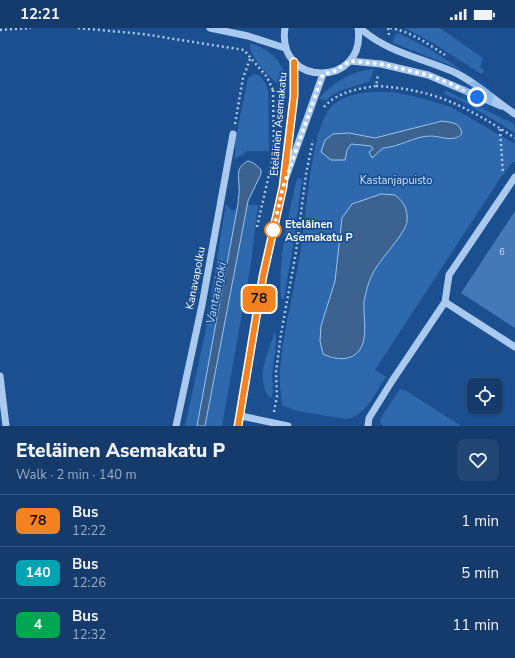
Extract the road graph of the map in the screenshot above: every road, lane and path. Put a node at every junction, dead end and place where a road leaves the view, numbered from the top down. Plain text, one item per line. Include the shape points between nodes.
1 (31, 28) edge
2 (78, 28) edge
3 (210, 28) edge
4 (285, 28) edge
5 (359, 28) edge
6 (0, 30) edge
7 (285, 48) junction
8 (250, 59) junction
9 (350, 61) junction
10 (294, 62) junction
11 (381, 64) junction
12 (323, 74) junction
13 (376, 86) junction
14 (272, 90) junction
15 (294, 96) junction
16 (508, 109) junction
17 (322, 113) dead end
18 (515, 114) edge
19 (500, 128) junction
20 (233, 134) joint
21 (314, 135) dead end
22 (515, 138) edge
23 (515, 177) edge
24 (283, 187) junction
25 (507, 189) junction
26 (257, 227) dead end
27 (445, 302) junction
28 (515, 348) edge
29 (0, 376) edge
30 (241, 416) junction
31 (272, 423) junction
32 (6, 426) edge
33 (176, 426) edge
34 (238, 426) edge
35 (288, 426) edge
36 (368, 426) edge

1 - 6 path
2 - 8 path via 143,34 244,50
3 - 7 street via 248,36
4 - 7 street
5 - 9 street via 358,45
5 - 16 street via 371,39 386,47 454,73 484,89
7 - 10 street
8 - 14 path via 267,77
8 - 20 path via 243,78
9 - 11 street
9 - 12 street via 333,72
10 - 12 street via 302,69
10 - 15 street, Eteläinen Asemakatu
11 - 13 path
11 - 16 street via 428,75
12 - 24 street, Eteläinen Asemakatu
13 - 17 path via 345,93 325,106
13 - 19 path via 433,95 456,103
14 - 15 path
14 - 26 path via 274,154
15 - 24 street, Eteläinen Asemakatu
16 - 18 street
19 - 22 path
19 - 25 path via 503,174
20 - 33 street, Kanavapolku via 202,305
21 - 31 path via 281,334 276,372 277,396
23 - 25 street
24 - 30 street, Eteläinen Asemakatu via 263,276
25 - 27 street via 449,275
27 - 28 street
27 - 36 street via 369,418
29 - 32 street
30 - 31 street
30 - 34 street, Eteläinen Asemakatu
31 - 35 street

